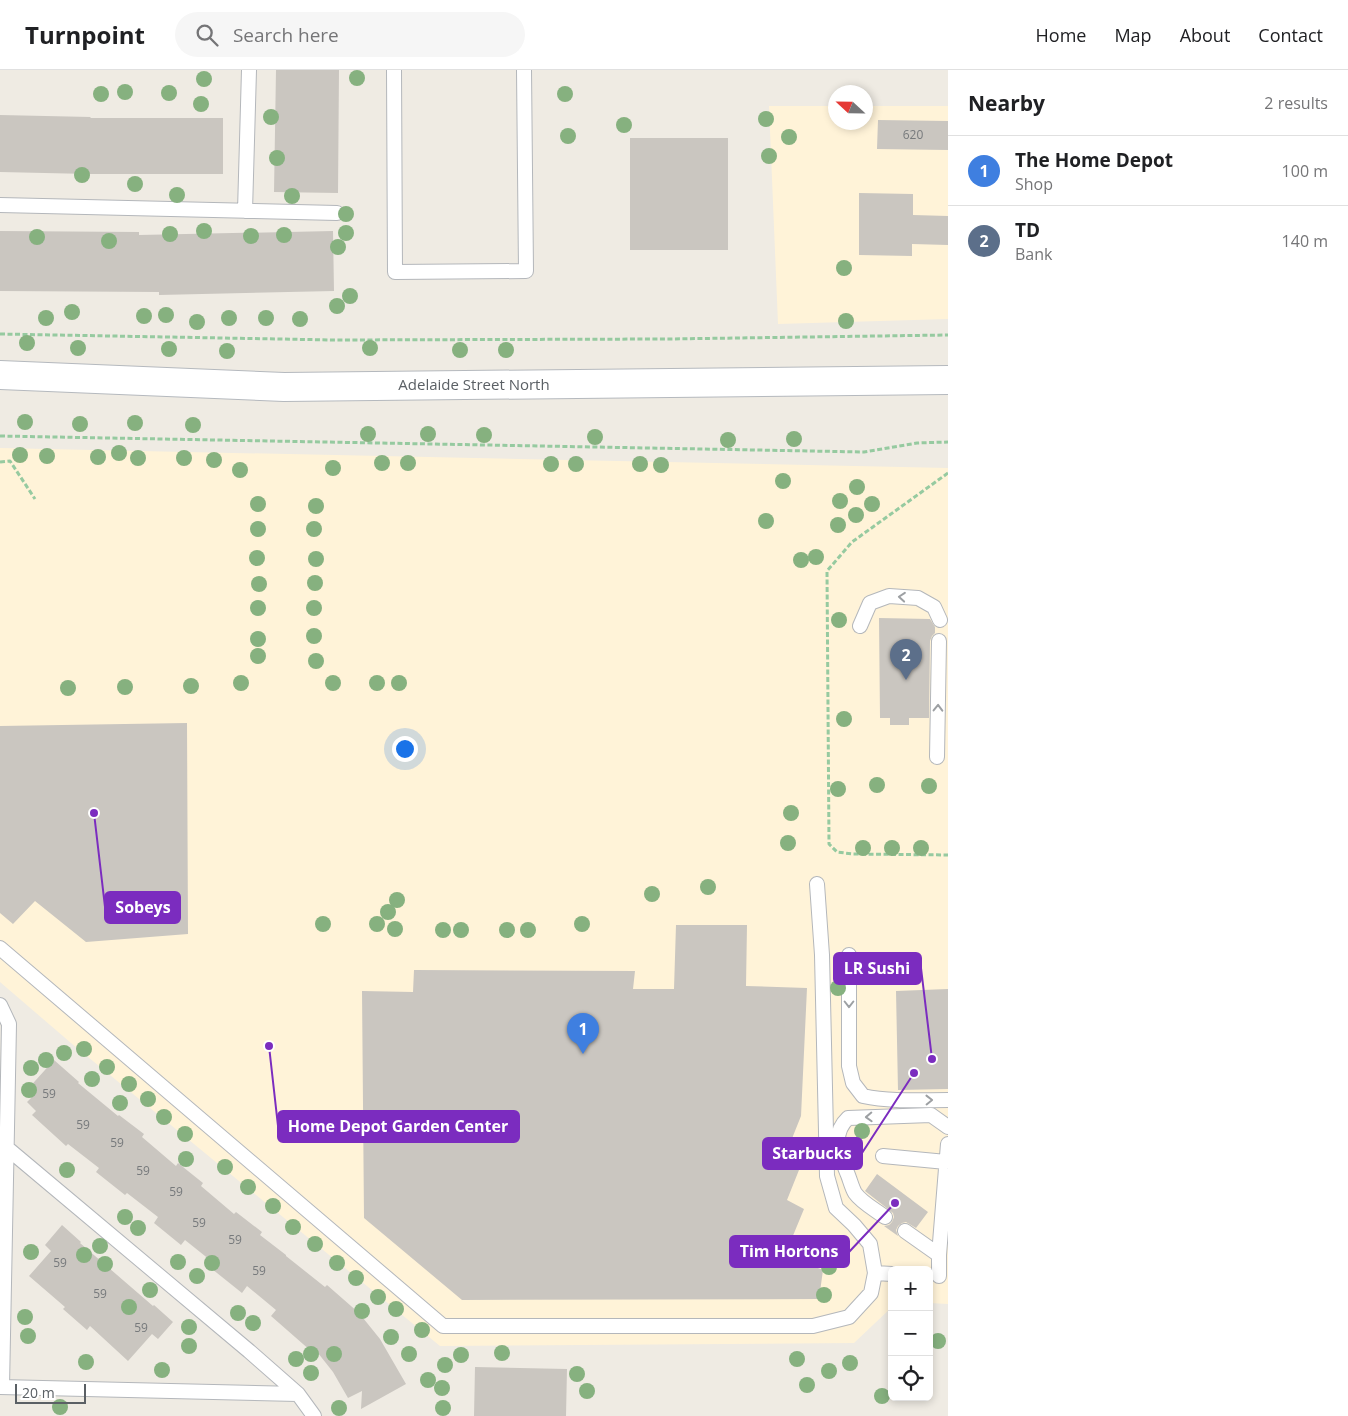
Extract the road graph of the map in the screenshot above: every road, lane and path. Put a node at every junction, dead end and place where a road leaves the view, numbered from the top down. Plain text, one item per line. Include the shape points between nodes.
1 (249, 70) edge
2 (394, 70) edge
3 (524, 70) edge
4 (0, 205) edge
5 (245, 211) junction
6 (337, 213) dead end
7 (0, 334) edge
8 (948, 335) edge
9 (0, 375) edge
10 (948, 380) edge
11 (0, 436) edge
12 (948, 442) edge
13 (0, 462) edge
14 (948, 473) edge
15 (35, 499) dead end
16 (940, 620) dead end
17 (860, 626) dead end
18 (939, 641) dead end
19 (937, 757) dead end
20 (948, 855) edge
21 (818, 884) dead end
22 (0, 948) edge
23 (849, 956) dead end
24 (0, 1005) edge
25 (948, 1100) edge
26 (948, 1127) edge
27 (948, 1144) edge
28 (6, 1148) junction
29 (883, 1156) dead end
30 (946, 1162) junction
31 (886, 1217) dead end
32 (905, 1231) dead end
33 (939, 1255) junction
34 (875, 1273) junction
35 (888, 1274) edge
36 (939, 1276) edge
37 (1, 1387) edge
38 (298, 1394) junction
39 (314, 1416) edge

1 - 5 lane
2 - 3 lane via 395,272 405,272 526,271
4 - 5 lane
5 - 6 lane
7 - 8 path via 334,340
9 - 10 main road, Adelaide Street North via 284,387
11 - 12 path via 864,452 917,443
13 - 15 path via 10,462
14 - 20 path via 852,542 827,571 829,844 836,852 853,854
16 -> 17 lane via 934,607 918,598 889,596 870,603
19 -> 18 lane
21 - 34 lane via 827,1176 836,1208 870,1244
22 - 34 lane via 443,1326 813,1326 849,1316 871,1293
23 -> 25 lane via 849,1066 853,1083 863,1096 875,1099
24 - 28 lane via 8,1024
26 -> 31 lane via 931,1114 848,1118 842,1123 838,1133 839,1153 855,1192
27 - 30 lane
28 - 37 lane
28 - 38 lane
29 - 30 lane
30 - 33 lane
32 - 33 lane
33 - 36 lane
34 - 35 lane
37 - 38 lane
38 - 39 lane

